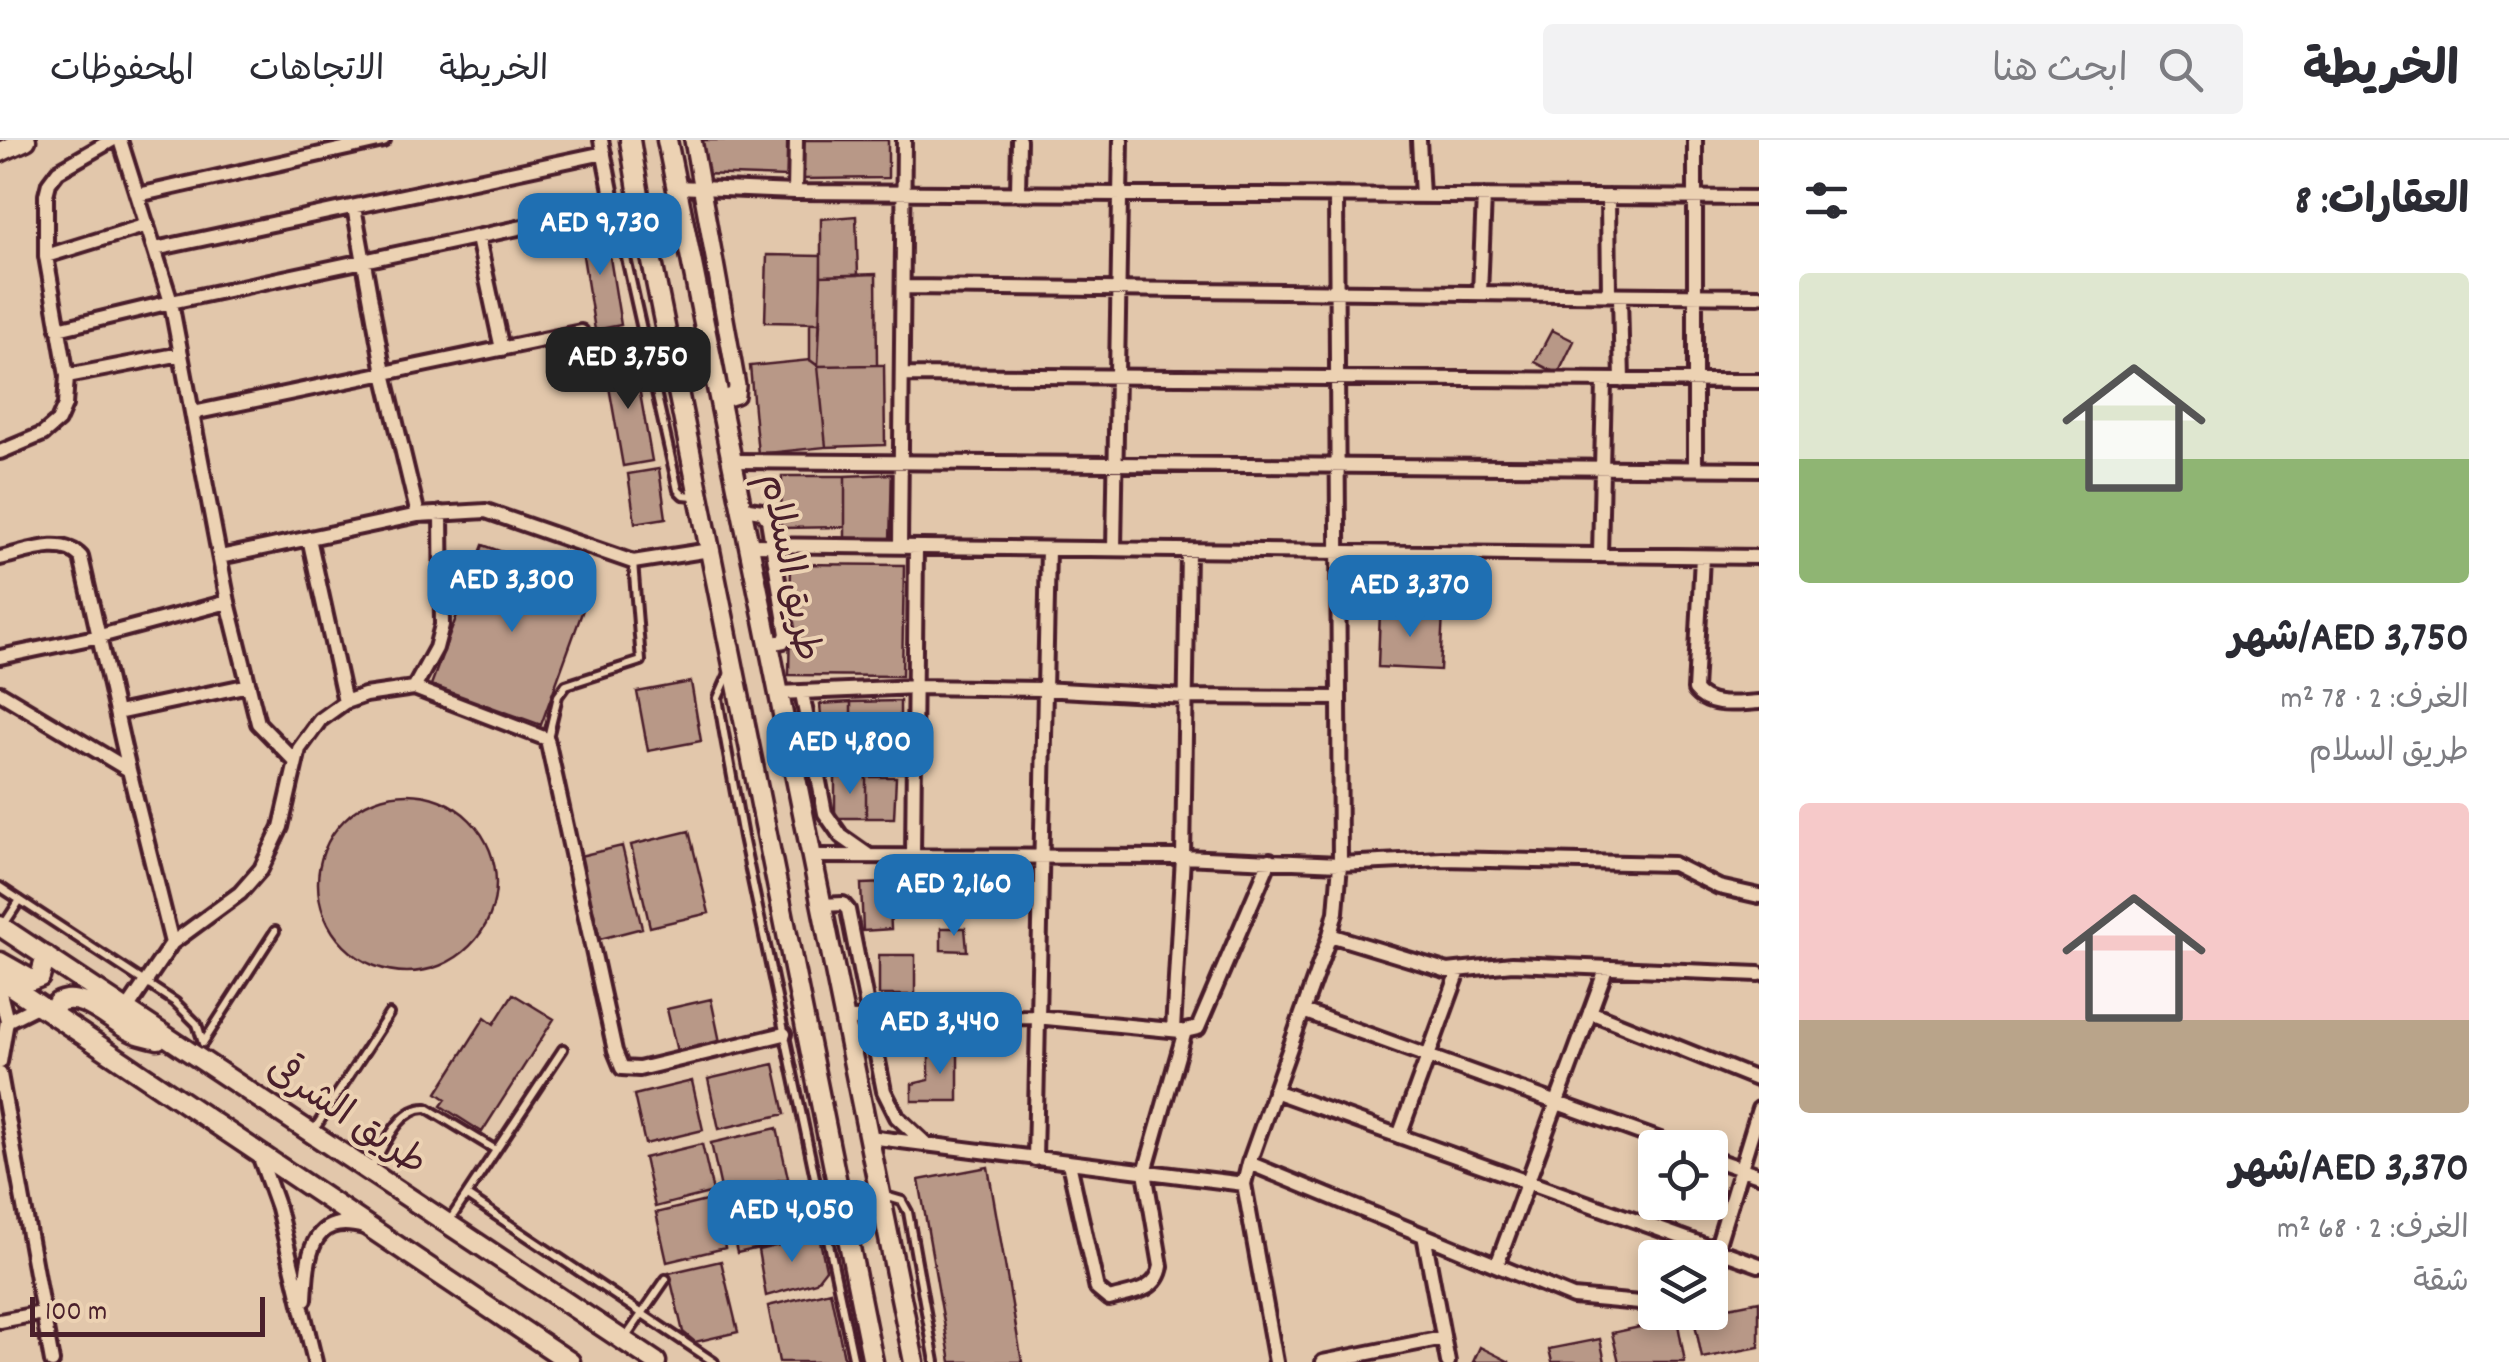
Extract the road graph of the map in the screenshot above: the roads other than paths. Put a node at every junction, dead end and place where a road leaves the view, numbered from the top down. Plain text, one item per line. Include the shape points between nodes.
1 (26, 140) edge
2 (112, 140) edge
3 (120, 140) edge
4 (383, 140) edge
5 (630, 140) edge
6 (667, 140) edge
7 (693, 140) edge
8 (796, 140) edge
9 (904, 140) edge
10 (1020, 140) edge
11 (1121, 140) edge
12 (1418, 140) edge
13 (1695, 140) edge
14 (602, 146) edge
15 (0, 152) edge
16 (677, 187) junction
17 (702, 189) junction
18 (795, 192) junction
19 (904, 193) junction
20 (1018, 193) junction
21 (1120, 194) junction
22 (138, 195) junction
23 (1336, 195) junction
24 (1422, 196) junction
25 (1484, 196) junction
26 (1608, 197) junction
27 (1694, 198) junction
28 (1759, 198) edge
29 (640, 202) junction
30 (614, 206) junction
31 (354, 207) junction
32 (147, 224) junction
33 (478, 238) junction
34 (155, 249) junction
35 (46, 256) junction
36 (362, 260) junction
37 (903, 287) junction
38 (1119, 289) junction
39 (1336, 292) junction
40 (1480, 293) junction
41 (1615, 294) junction
42 (1694, 296) junction
43 (1759, 296) edge
44 (172, 302) junction
45 (58, 329) junction
46 (581, 332) dead end
47 (502, 349) junction
48 (182, 354) junction
49 (384, 373) junction
50 (902, 375) junction
51 (67, 376) junction
52 (1117, 376) junction
53 (1337, 378) junction
54 (1622, 380) junction
55 (1695, 381) junction
56 (1604, 382) junction
57 (1759, 382) edge
58 (720, 400) junction
59 (193, 413) junction
60 (0, 452) edge
61 (732, 460) junction
62 (901, 463) junction
63 (1116, 464) junction
64 (1337, 466) junction
65 (1602, 468) junction
66 (1695, 468) junction
67 (1759, 469) edge
68 (700, 495) junction
69 (742, 508) junction
70 (441, 513) junction
71 (418, 515) junction
72 (309, 538) junction
73 (749, 545) junction
74 (772, 546) junction
75 (900, 547) junction
76 (916, 547) junction
77 (1048, 549) junction
78 (710, 550) junction
79 (1114, 550) junction
80 (1188, 550) junction
81 (1338, 552) junction
82 (220, 556) junction
83 (1600, 556) junction
84 (1702, 556) junction
85 (1759, 557) edge
86 (0, 558) edge
87 (633, 562) junction
88 (228, 602) junction
89 (100, 636) junction
90 (769, 644) junction
91 (0, 657) edge
92 (733, 666) junction
93 (249, 685) junction
94 (916, 687) junction
95 (414, 688) junction
96 (1042, 689) junction
97 (0, 693) edge
98 (779, 693) junction
99 (802, 693) junction
100 (1186, 698) junction
101 (1338, 698) junction
102 (345, 702) junction
103 (1759, 702) edge
104 (116, 713) junction
105 (746, 728) junction
106 (724, 733) junction
107 (547, 739) junction
108 (294, 760) junction
109 (815, 764) junction
110 (914, 764) junction
111 (129, 770) junction
112 (825, 813) junction
113 (804, 815) junction
114 (812, 856) junction
115 (870, 856) junction
116 (914, 856) junction
117 (1041, 856) junction
118 (1183, 857) junction
119 (1270, 860) junction
120 (1340, 864) junction
121 (0, 887) edge
122 (1759, 896) edge
123 (20, 900) junction
124 (780, 901) junction
125 (756, 904) junction
126 (822, 905) junction
127 (1, 927) edge
128 (275, 932) dead end
129 (1330, 935) junction
130 (172, 942) junction
131 (46, 956) junction
132 (0, 962) edge
133 (1606, 969) junction
134 (1458, 971) junction
135 (1759, 974) edge
136 (0, 980) edge
137 (145, 982) junction
138 (0, 993) edge
139 (48, 1011) junction
140 (126, 1011) junction
141 (1302, 1011) junction
142 (1590, 1012) junction
143 (390, 1014) dead end
144 (1036, 1017) junction
145 (844, 1019) junction
146 (870, 1020) junction
147 (7, 1021) junction
148 (806, 1028) junction
149 (1179, 1031) junction
150 (784, 1034) junction
151 (173, 1043) junction
152 (563, 1049) dead end
153 (199, 1050) junction
154 (1426, 1056) junction
155 (0, 1062) edge
156 (0, 1074) edge
157 (1759, 1080) edge
158 (1274, 1091) junction
159 (2, 1100) edge
160 (1557, 1102) junction
161 (1759, 1109) edge
162 (1638, 1132) edge
163 (311, 1135) junction
164 (1399, 1136) junction
165 (868, 1137) junction
166 (928, 1146) junction
167 (496, 1150) junction
168 (258, 1152) junction
169 (831, 1152) junction
170 (810, 1155) junction
171 (1035, 1159) junction
172 (1069, 1163) junction
173 (1249, 1163) junction
174 (1728, 1164) edge
175 (1741, 1168) junction
176 (1145, 1172) junction
177 (368, 1173) junction
178 (1759, 1175) edge
179 (1528, 1182) junction
180 (1244, 1184) junction
181 (467, 1196) junction
182 (880, 1196) junction
183 (844, 1216) junction
184 (824, 1220) junction
185 (447, 1224) junction
186 (369, 1229) junction
187 (1424, 1236) junction
188 (1687, 1240) edge
189 (1720, 1240) edge
190 (1728, 1255) edge
191 (1497, 1266) junction
192 (1759, 1266) edge
193 (666, 1279) dead end
194 (922, 1287) junction
195 (900, 1291) junction
196 (1638, 1303) edge
197 (304, 1311) junction
198 (42, 1313) junction
199 (642, 1313) junction
200 (0, 1321) edge
201 (1443, 1338) junction
202 (859, 1340) junction
203 (624, 1341) junction
204 (52, 1362) edge
205 (315, 1362) edge
206 (570, 1362) edge
207 (656, 1362) edge
208 (714, 1362) edge
209 (854, 1362) edge
210 (873, 1362) edge
211 (914, 1362) edge
212 (935, 1362) edge
213 (1276, 1362) edge
214 (1323, 1362) edge
215 (1448, 1362) edge

1 - 15 main road
2 - 35 street via 58,171 49,184
3 - 22 street
4 - 22 street
5 - 29 main road, طريق السلام
6 - 16 main road, طريق السلام
7 - 17 street
8 - 18 street
9 - 19 street
10 - 20 street
11 - 21 street
12 - 24 street
13 - 27 street
14 - 30 street
14 - 31 street
16 - 17 street
16 - 58 main road, طريق السلام
17 - 18 street
17 - 58 street via 738,386 736,395
18 - 19 street
19 - 20 street
19 - 37 street
20 - 21 street
21 - 23 street
21 - 38 street
22 - 32 street
23 - 24 street
23 - 39 street
24 - 25 street
25 - 26 street
25 - 40 street
26 - 27 street
26 - 41 street
27 - 28 street
27 - 42 street
29 - 30 street
29 - 68 main road, طريق السلام
30 - 33 street
30 - 68 lane via 678,490
31 - 34 street
31 - 36 street
32 - 34 street
32 - 35 street
33 - 36 street
33 - 47 street
34 - 44 street
35 - 45 street
36 - 44 street
36 - 49 street
37 - 38 street
37 - 50 street
38 - 39 street
38 - 52 street
39 - 40 street
39 - 53 street
40 - 41 street
41 - 42 street
41 - 54 street
42 - 43 street
42 - 55 street
44 - 45 street
44 - 48 street
45 - 51 street
46 - 47 street
47 - 49 street
48 - 51 street
48 - 59 street
49 - 59 street
49 - 71 street
50 - 52 street
50 - 62 street
51 - 60 street via 58,421
52 - 53 street
52 - 63 street
53 - 56 street
53 - 64 street
54 - 55 street
54 - 56 street
55 - 57 street
55 - 66 street
56 - 65 street
58 - 61 main road, طريق السلام
59 - 82 street
61 - 62 street
61 - 69 main road, طريق السلام
62 - 63 street
62 - 75 street
63 - 64 street
63 - 79 street
64 - 65 street
64 - 81 street
65 - 66 street
65 - 83 street
66 - 67 street
68 - 78 main road, طريق السلام
69 - 73 main road, طريق السلام
69 - 74 street via 766,515
70 - 71 street
70 - 87 street via 502,514
70 - 95 street via 442,625
71 - 72 street
72 - 82 street
72 - 102 street
73 - 74 street
73 - 90 main road, طريق السلام
74 - 75 street
74 - 90 street via 788,634
75 - 76 street
76 - 77 street
76 - 94 street
77 - 79 street
77 - 96 street
78 - 87 street
78 - 92 main road, طريق السلام
79 - 80 street
80 - 81 street
80 - 100 street
81 - 83 street
81 - 101 street
82 - 88 street
83 - 84 street
84 - 85 street
84 - 103 street via 1695,690 1717,703
86 - 89 street via 53,546 75,550
87 - 107 lane via 641,661 566,685
88 - 89 street
88 - 93 street
89 - 91 street
89 - 104 street
90 - 98 main road, طريق السلام
92 - 105 main road, طريق السلام
92 - 106 lane via 718,698
93 - 104 street
93 - 108 street via 258,723
94 - 96 street
94 - 99 street
94 - 110 street
95 - 102 street
95 - 107 street
96 - 100 street
96 - 117 street
97 - 111 street
98 - 99 street
98 - 113 main road, طريق السلام
99 - 109 street
100 - 101 street
100 - 118 street
101 - 120 street
102 - 108 street via 320,720
104 - 111 street
105 - 106 lane
105 - 124 main road, طريق السلام
106 - 125 lane
107 - 150 street via 622,1068
108 - 130 street via 280,828 261,870
109 - 110 street
109 - 112 street
110 - 116 street
111 - 130 street
112 - 113 main road
112 - 115 street via 841,836
113 - 114 main road, طريق السلام
114 - 115 street
114 - 126 main road, طريق السلام
115 - 116 street
116 - 117 street
117 - 118 street
117 - 144 street
118 - 119 street
118 - 149 street
119 - 120 street
119 - 149 street via 1198,1028
120 - 122 street via 1674,864 1720,887
120 - 129 street
121 - 123 lane
123 - 127 lane
123 - 137 lane
124 - 125 lane
124 - 148 main road, طريق السلام
125 - 150 lane
126 - 145 main road, طريق السلام
126 - 146 street via 848,910
127 - 131 main road, طريق الشرقى
128 - 153 lane
129 - 134 street
129 - 141 street
130 - 137 street
131 - 132 main road via 40,977 32,980
131 - 140 main road, طريق الشرقى
133 - 134 street via 1512,964
133 - 135 street
133 - 142 street
134 - 154 street
136 - 139 main road, طريق الشرقى
137 - 140 street
137 - 153 lane via 190,1015
138 - 147 street
139 - 147 street via 35,1007
139 - 151 main road via 64,998 76,1000 133,1032
139 - 168 main road, طريق الشرقى
140 - 151 main road, طريق الشرقى
141 - 154 street
141 - 158 street
142 - 157 street
142 - 160 street
143 - 163 lane
144 - 146 street
144 - 149 street
144 - 171 street
145 - 146 street
145 - 165 main road, طريق السلام
146 - 166 street via 890,1104
147 - 155 street
148 - 150 lane
148 - 169 main road, طريق السلام
149 - 176 street
150 - 170 lane
151 - 153 main road, طريق الشرقى
152 - 167 lane
153 - 163 main road, طريق الشرقى
154 - 160 street
154 - 164 street
156 - 159 street
158 - 164 street
158 - 173 street
159 - 198 street
160 - 162 street
160 - 179 street
161 - 175 street
163 - 177 main road, طريق الشرقى
164 - 179 street
165 - 166 street
165 - 182 main road, طريق السلام
166 - 171 street
167 - 177 lane via 419,1107 405,1115
167 - 181 lane
168 - 186 main road, طريق الشرقى
168 - 197 street
169 - 170 lane
169 - 183 main road, طريق السلام
170 - 184 lane
171 - 172 street
172 - 176 street
172 - 176 street via 1098,1289 1108,1298 1152,1287 1160,1274
173 - 180 street
173 - 187 street
174 - 175 street
175 - 178 street
175 - 189 street
176 - 180 street
177 - 185 main road, طريق الشرقى
179 - 188 street
179 - 191 street
180 - 213 street
181 - 185 lane
181 - 199 lane
182 - 194 lane via 906,1206
182 - 195 main road, طريق السلام
183 - 184 lane
183 - 202 main road, طريق السلام
184 - 202 lane
185 - 203 main road, طريق الشرقى
186 - 197 street via 352,1224 324,1230 311,1245
186 - 206 main road, طريق الشرقى
187 - 191 street
187 - 201 street
190 - 192 street
191 - 196 street via 1584,1299
193 - 199 lane
194 - 195 lane
194 - 212 lane
195 - 211 main road, طريق السلام
197 - 205 street
198 - 200 street
198 - 204 street
199 - 203 lane
199 - 208 lane
201 - 214 street
201 - 215 street
202 - 209 lane
202 - 210 main road, طريق السلام
203 - 207 main road, طريق الشرقى

